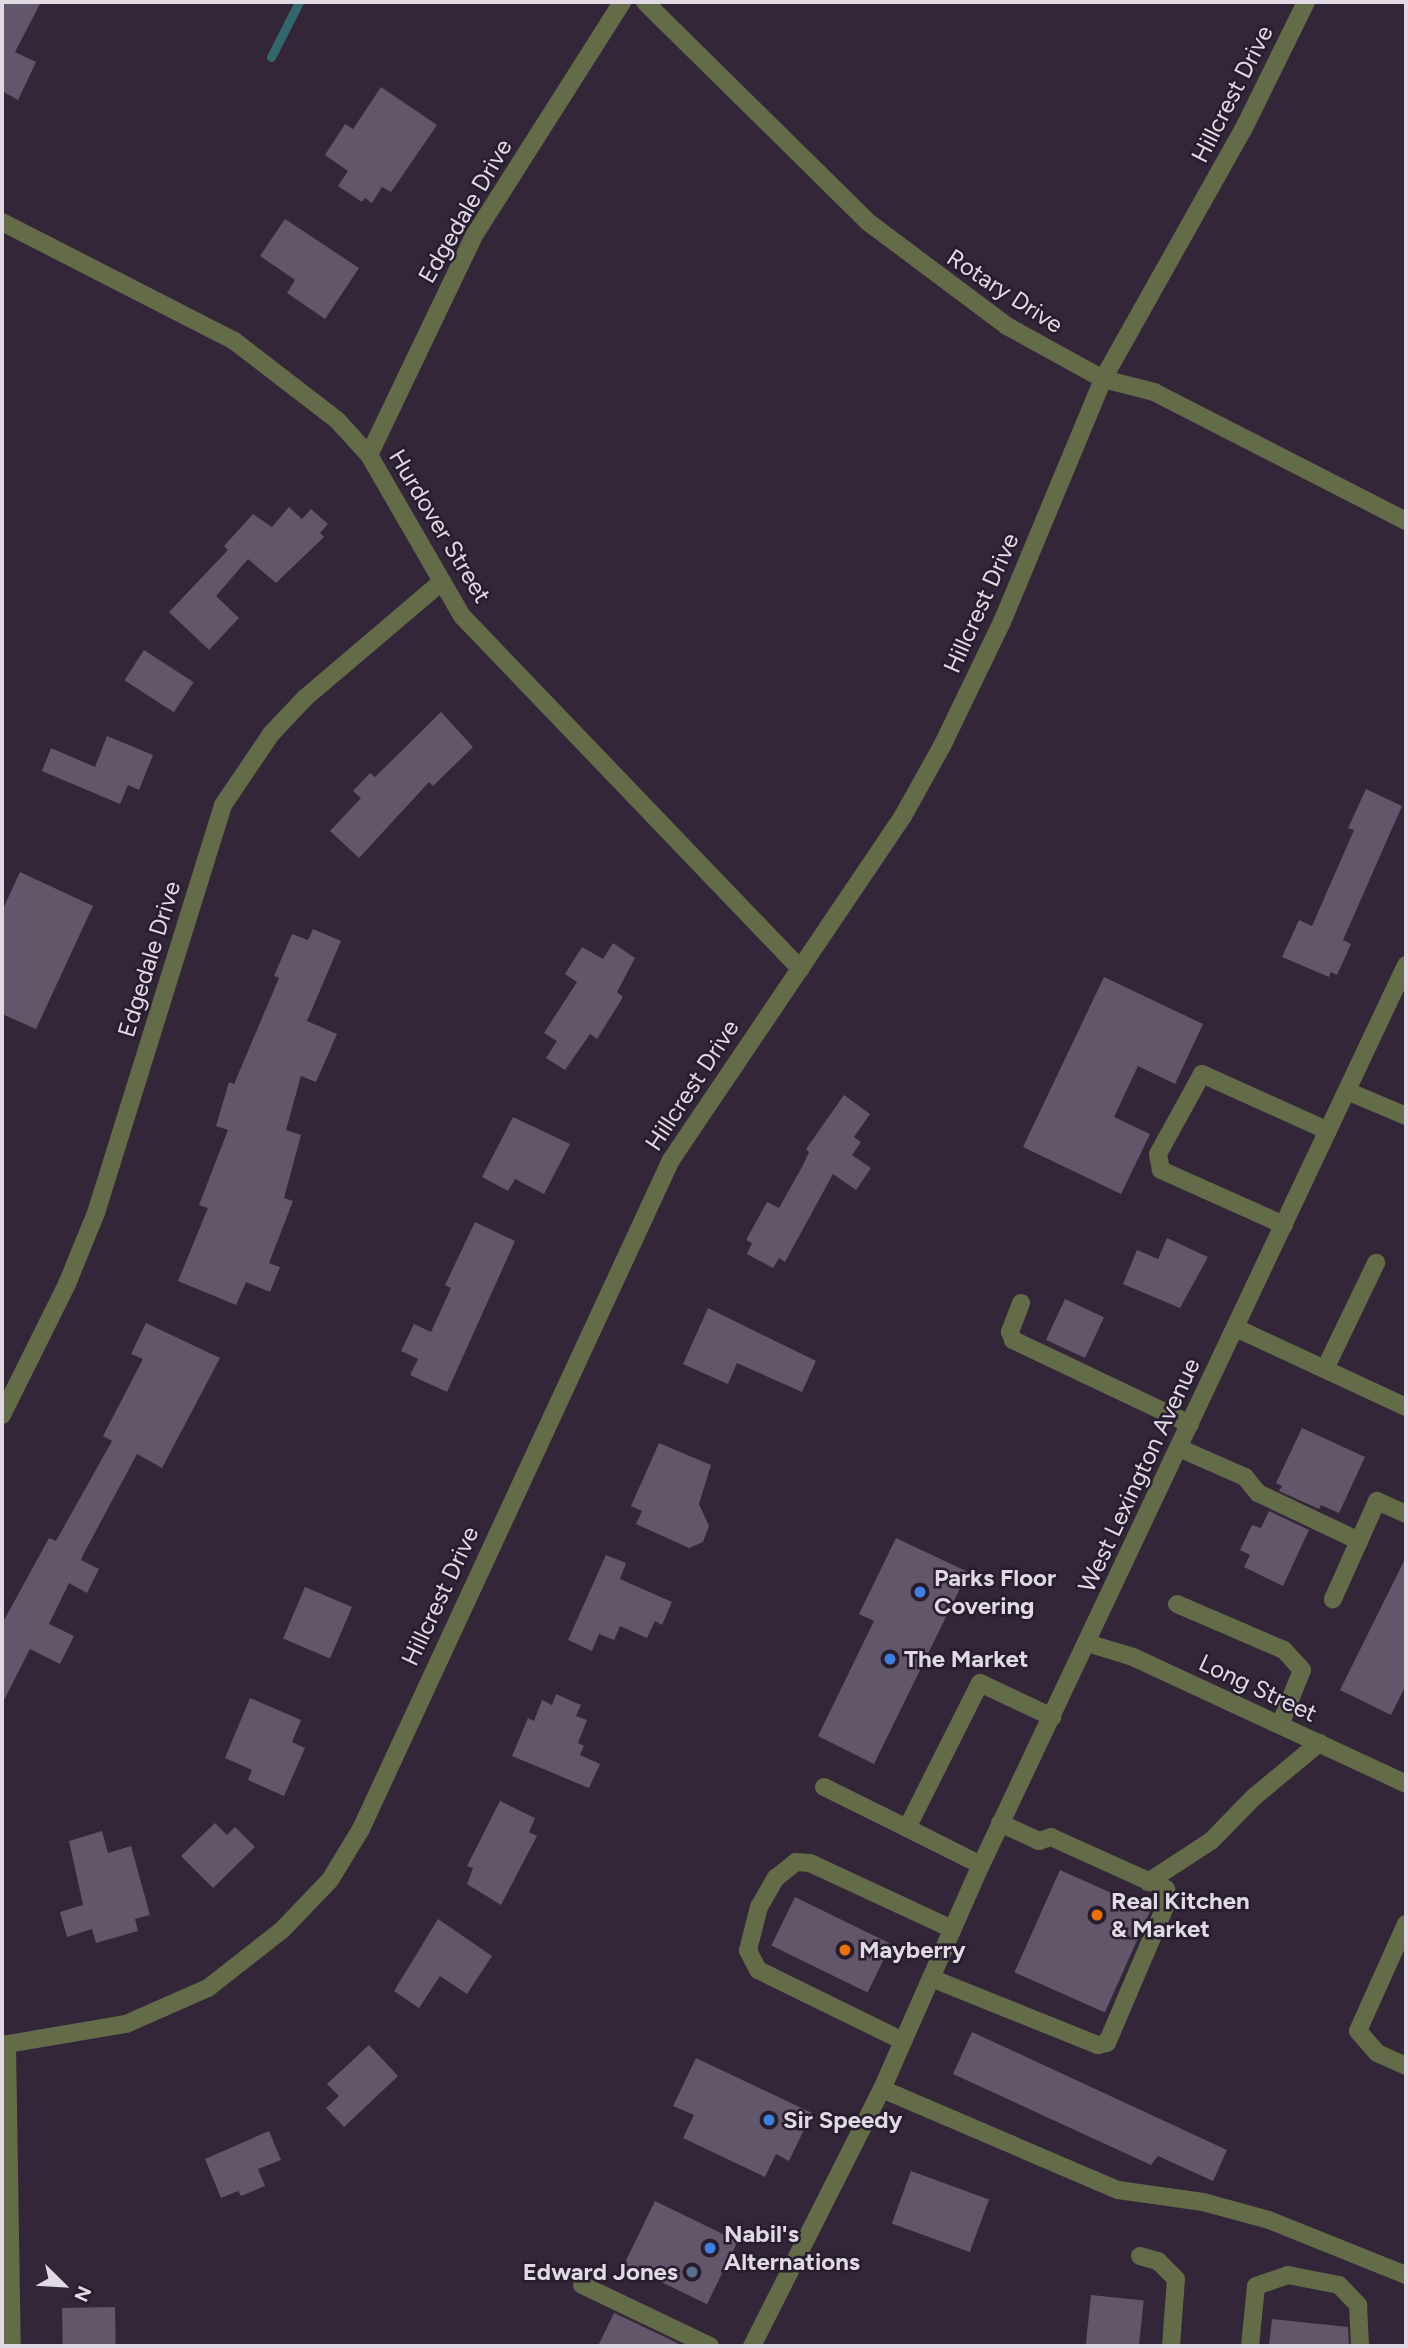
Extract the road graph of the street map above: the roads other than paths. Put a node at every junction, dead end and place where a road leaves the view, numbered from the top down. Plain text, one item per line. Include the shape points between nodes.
1 (622, 2) edge
2 (645, 2) edge
3 (1306, 2) edge
4 (2, 222) edge
5 (1103, 379) junction
6 (369, 455) junction
7 (1406, 521) edge
8 (440, 583) junction
9 (1406, 965) edge
10 (800, 969) junction
11 (1347, 1091) junction
12 (1406, 1116) edge
13 (1328, 1131) junction
14 (1284, 1225) junction
15 (1376, 1262) dead end
16 (1021, 1303) dead end
17 (1236, 1328) junction
18 (1325, 1369) junction
19 (1406, 1407) edge
20 (2, 1415) edge
21 (1190, 1424) junction
22 (1179, 1448) junction
23 (1406, 1514) edge
24 (1359, 1541) junction
25 (1334, 1599) dead end
26 (1177, 1604) dead end
27 (1087, 1643) junction
28 (1052, 1717) junction
29 (1280, 1725) junction
30 (1319, 1743) junction
31 (1406, 1784) edge
32 (824, 1787) dead end
33 (1000, 1823) junction
34 (907, 1828) junction
35 (981, 1865) junction
36 (1148, 1882) junction
37 (1406, 1924) edge
38 (952, 1929) junction
39 (931, 1978) junction
40 (903, 2041) junction
41 (5, 2044) edge
42 (1406, 2066) edge
43 (883, 2089) junction
44 (1140, 2256) dead end
45 (1406, 2275) edge
46 (582, 2285) dead end
47 (12, 2346) edge
48 (710, 2346) edge
49 (752, 2346) edge
50 (1171, 2346) edge
51 (1250, 2346) edge
52 (1360, 2346) edge

1 - 6 street, Edgedale Drive via 475,234
2 - 5 street, Rotary Drive via 869,222 1007,326
3 - 5 street, Hillcrest Drive via 1243,130
4 - 6 street, Hurdover Street via 233,341 295,385
5 - 7 street, Rotary Drive via 1154,393
5 - 10 street, Hillcrest Drive via 1002,622 942,746 902,816
6 - 8 street, Hurdover Street
8 - 10 street, Hurdover Street via 489,648
8 - 20 street, Edgedale Drive via 305,698 271,734 223,805 96,1213 67,1284
9 - 11 street, West Lexington Avenue
10 - 41 street, Hillcrest Drive via 692,1128 648,1204 361,1829 330,1880 282,1930 208,1988 126,2024
11 - 12 street
11 - 13 street, West Lexington Avenue
13 - 14 street, West Lexington Avenue
13 - 14 street via 1202,1074 1158,1154 1156,1164 1161,1170
14 - 17 street, West Lexington Avenue
15 - 18 street
16 - 21 street via 1010,1332 1013,1340
17 - 18 street
17 - 21 street, West Lexington Avenue
18 - 19 street
21 - 22 street, West Lexington Avenue
22 - 24 street via 1245,1477 1258,1493
22 - 27 street, West Lexington Avenue
23 - 24 street via 1377,1501
24 - 25 street
26 - 29 street via 1284,1650 1302,1670
27 - 28 street, West Lexington Avenue
27 - 29 street, Long Street via 1133,1657
28 - 33 street, West Lexington Avenue
28 - 34 street via 980,1683
29 - 30 street, Long Street
30 - 31 street, Long Street
30 - 36 street via 1249,1802 1211,1842
32 - 34 street
33 - 35 street, West Lexington Avenue
33 - 36 street via 1039,1841 1051,1837
34 - 35 street
35 - 38 street, West Lexington Avenue
36 - 39 street via 1166,1889 1168,1900 1107,2043 1098,2045
37 - 42 street via 1358,2031 1377,2053
38 - 39 street, West Lexington Avenue
38 - 40 street via 810,1863 796,1862 776,1878 759,1907 748,1950 758,1970
39 - 40 street, West Lexington Avenue
40 - 43 street, West Lexington Avenue
41 - 47 street
43 - 45 street via 1118,2190 1203,2202 1269,2220
43 - 49 street, West Lexington Avenue
44 - 50 street via 1158,2261 1176,2279
46 - 48 street
51 - 52 street via 1256,2286 1288,2275 1339,2285 1358,2305

